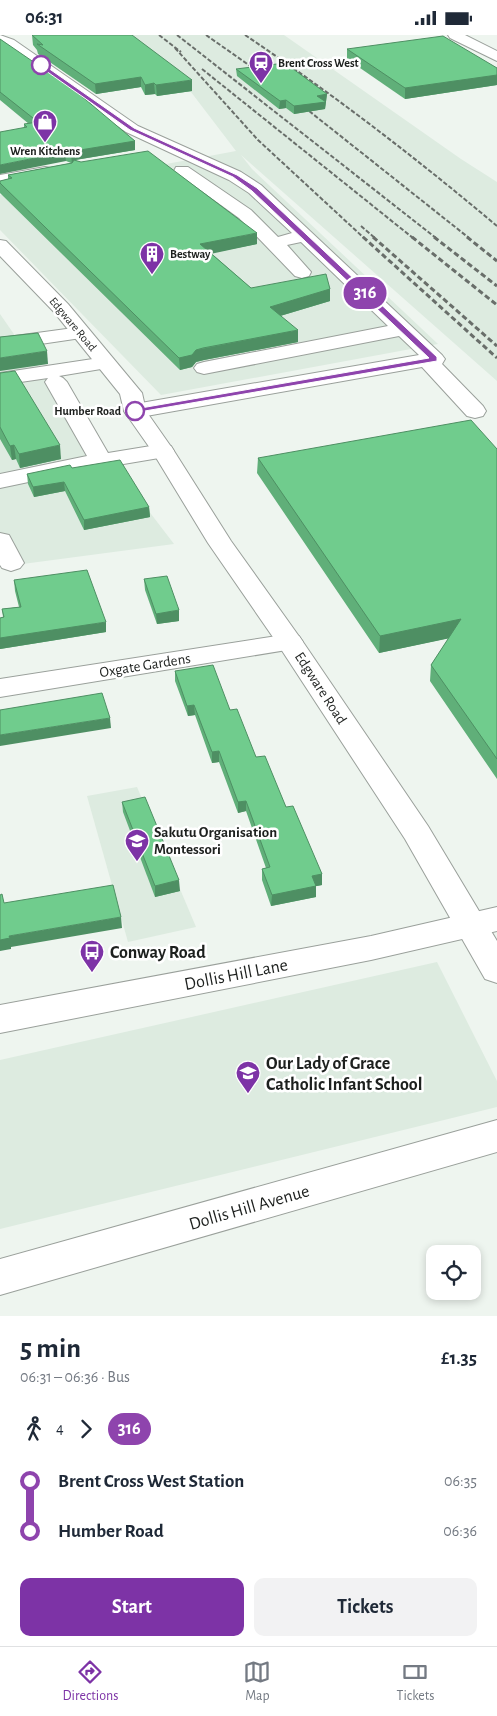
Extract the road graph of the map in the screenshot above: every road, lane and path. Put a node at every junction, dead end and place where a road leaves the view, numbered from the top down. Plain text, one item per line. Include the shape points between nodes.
1 (455, 35) edge
2 (11, 41) edge
3 (497, 57) edge
4 (150, 154) edge
5 (190, 158) junction
6 (57, 170) edge
7 (0, 180) edge
8 (304, 236) junction
9 (274, 243) junction
10 (0, 245) edge
11 (0, 267) edge
12 (302, 272) dead end
13 (403, 329) junction
14 (69, 330) junction
15 (0, 335) edge
16 (0, 345) edge
17 (427, 361) junction
18 (97, 365) junction
19 (204, 368) dead end
20 (0, 379) edge
21 (56, 382) dead end
22 (135, 411) junction
23 (475, 411) dead end
24 (163, 451) junction
25 (101, 460) junction
26 (0, 481) edge
27 (0, 540) edge
28 (11, 563) dead end
29 (290, 642) junction
30 (0, 689) edge
31 (484, 922) edge
32 (497, 970) edge
33 (0, 1019) edge
34 (497, 1136) edge
35 (0, 1277) edge

1 - 3 street
2 - 5 street via 132,129
4 - 5 street
5 - 8 street via 235,176 254,189
5 - 9 street
6 - 7 street
8 - 9 street
8 - 13 street
9 - 12 street
10 - 14 street, Edgware Road
11 - 14 street, Edgware Road
13 - 17 street via 434,359
13 - 19 street
14 - 15 street
14 - 16 street
14 - 18 street, Edgware Road
17 - 22 street
17 - 23 street
18 - 20 street
18 - 22 street, Edgware Road via 114,400
21 - 25 street
22 - 24 street, Edgware Road
24 - 25 street
24 - 29 street, Edgware Road via 220,543
25 - 26 street
27 - 28 street
29 - 30 street, Oxgate Gardens
29 - 31 street, Edgware Road via 417,834
31 - 32 street, Edgware Road
31 - 33 street, Dollis Hill Lane via 371,948
34 - 35 street, Dollis Hill Avenue

